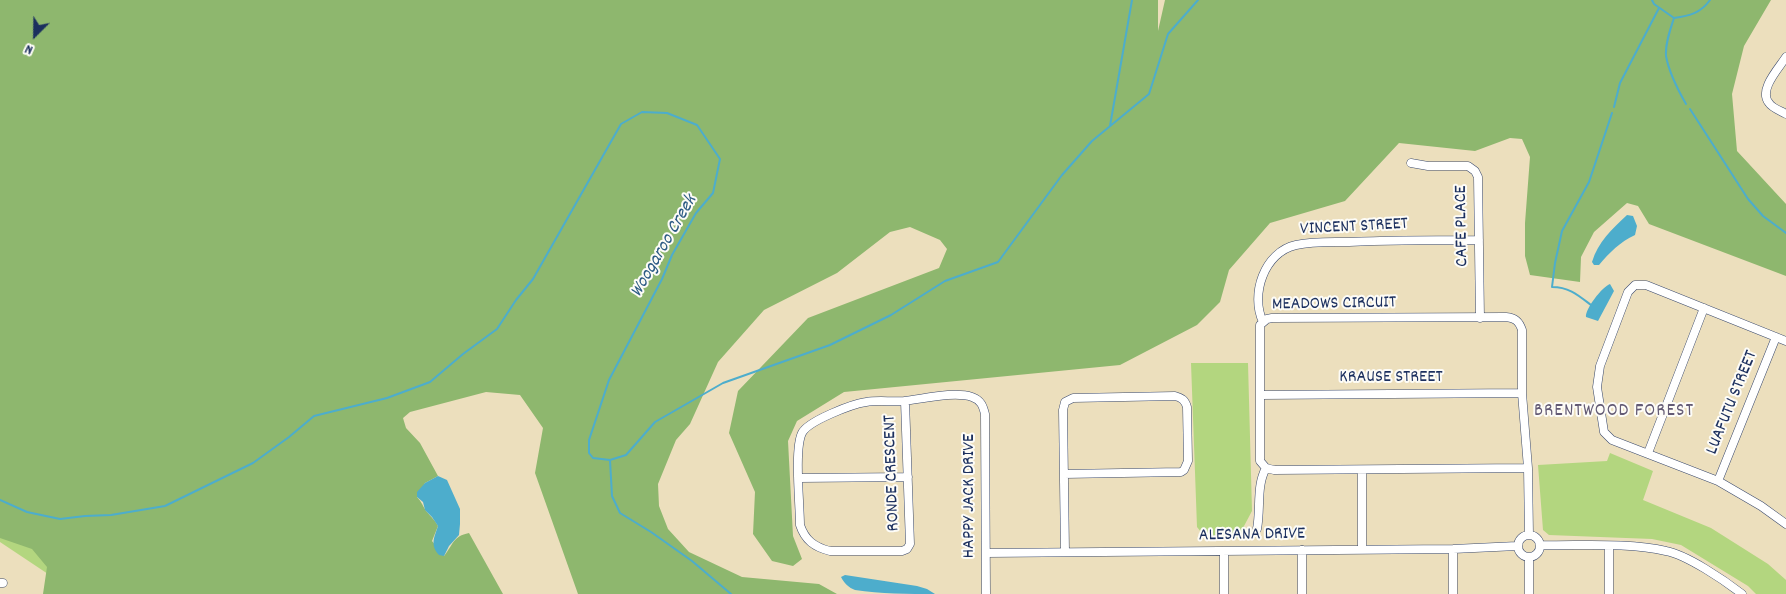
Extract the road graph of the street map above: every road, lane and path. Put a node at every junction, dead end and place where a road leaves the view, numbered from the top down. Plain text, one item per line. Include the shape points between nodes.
1 (1786, 57) edge
2 (1786, 114) edge
3 (1411, 163) dead end
4 (1479, 240) junction
5 (1704, 308) junction
6 (1480, 318) junction
7 (1263, 322) junction
8 (1776, 337) junction
9 (1786, 341) edge
10 (1522, 393) junction
11 (1260, 394) junction
12 (979, 400) joint
13 (905, 401) junction
14 (1648, 453) junction
15 (1266, 468) junction
16 (1528, 468) junction
17 (1362, 470) junction
18 (1064, 474) junction
19 (908, 477) junction
20 (799, 478) junction
21 (1718, 480) junction
22 (1786, 524) edge
23 (1257, 529) dead end
24 (1529, 535) junction
25 (1540, 545) junction
26 (1517, 546) junction
27 (1609, 546) junction
28 (1362, 549) junction
29 (1453, 549) junction
30 (1302, 550) junction
31 (1224, 551) junction
32 (1065, 552) junction
33 (986, 553) junction
34 (1529, 558) junction
35 (986, 594) edge
36 (1224, 594) edge
37 (1302, 594) edge
38 (1453, 594) edge
39 (1529, 594) edge
40 (1609, 594) edge
41 (1742, 594) edge

1 - 2 street via 1765,95 1769,104
3 - 4 street, CAFE PLACE via 1468,166 1475,171 1478,177
4 - 6 street, CAFE PLACE
4 - 7 street, VINCENT STREET via 1294,245 1269,262 1261,277 1259,314
5 - 8 street
5 - 14 street
5 - 14 street via 1646,284 1635,285 1628,292 1600,366 1597,387 1604,432 1612,440
6 - 7 street, MEADOWS CIRCUIT via 1272,318
6 - 10 street, MEADOWS CIRCUIT via 1512,318 1520,322
7 - 11 street, MEADOWS CIRCUIT via 1259,330
8 - 9 street
8 - 21 street, LUAFUTU STREET
10 - 11 street, KRAUSE STREET
10 - 16 street, MEADOWS CIRCUIT
11 - 15 street, MEADOWS CIRCUIT via 1260,461
12 - 13 street, RONDE CRESCENT via 957,396
12 - 33 street, HAPPY JACK DRIVE via 986,414
13 - 19 street, RONDE CRESCENT
13 - 20 street, RONDE CRESCENT via 865,402 820,418 807,427 802,432 798,447
14 - 21 street
15 - 17 street
15 - 23 street via 1260,482
16 - 17 street
16 - 24 street, MEADOWS CIRCUIT
17 - 28 street
18 - 18 street via 1063,410 1069,399 1175,396 1186,403 1188,461 1181,472
18 - 32 street
19 - 20 street
19 - 20 street, RONDE CRESCENT via 910,544 902,551 830,551 811,544 800,525
21 - 22 street
24 - 25 street via 1538,539
24 - 26 street via 1522,537
25 - 27 street
25 - 34 street via 1538,552
26 - 29 street, ALESANA DRIVE
26 - 34 street via 1520,553
27 - 40 street
27 - 41 street via 1667,551 1692,562
28 - 29 street, ALESANA DRIVE
28 - 30 street, ALESANA DRIVE
29 - 38 street
30 - 31 street, ALESANA DRIVE
30 - 37 street
31 - 32 street, ALESANA DRIVE
31 - 36 street
32 - 33 street, ALESANA DRIVE
33 - 35 street, HAPPY JACK DRIVE
34 - 39 street

